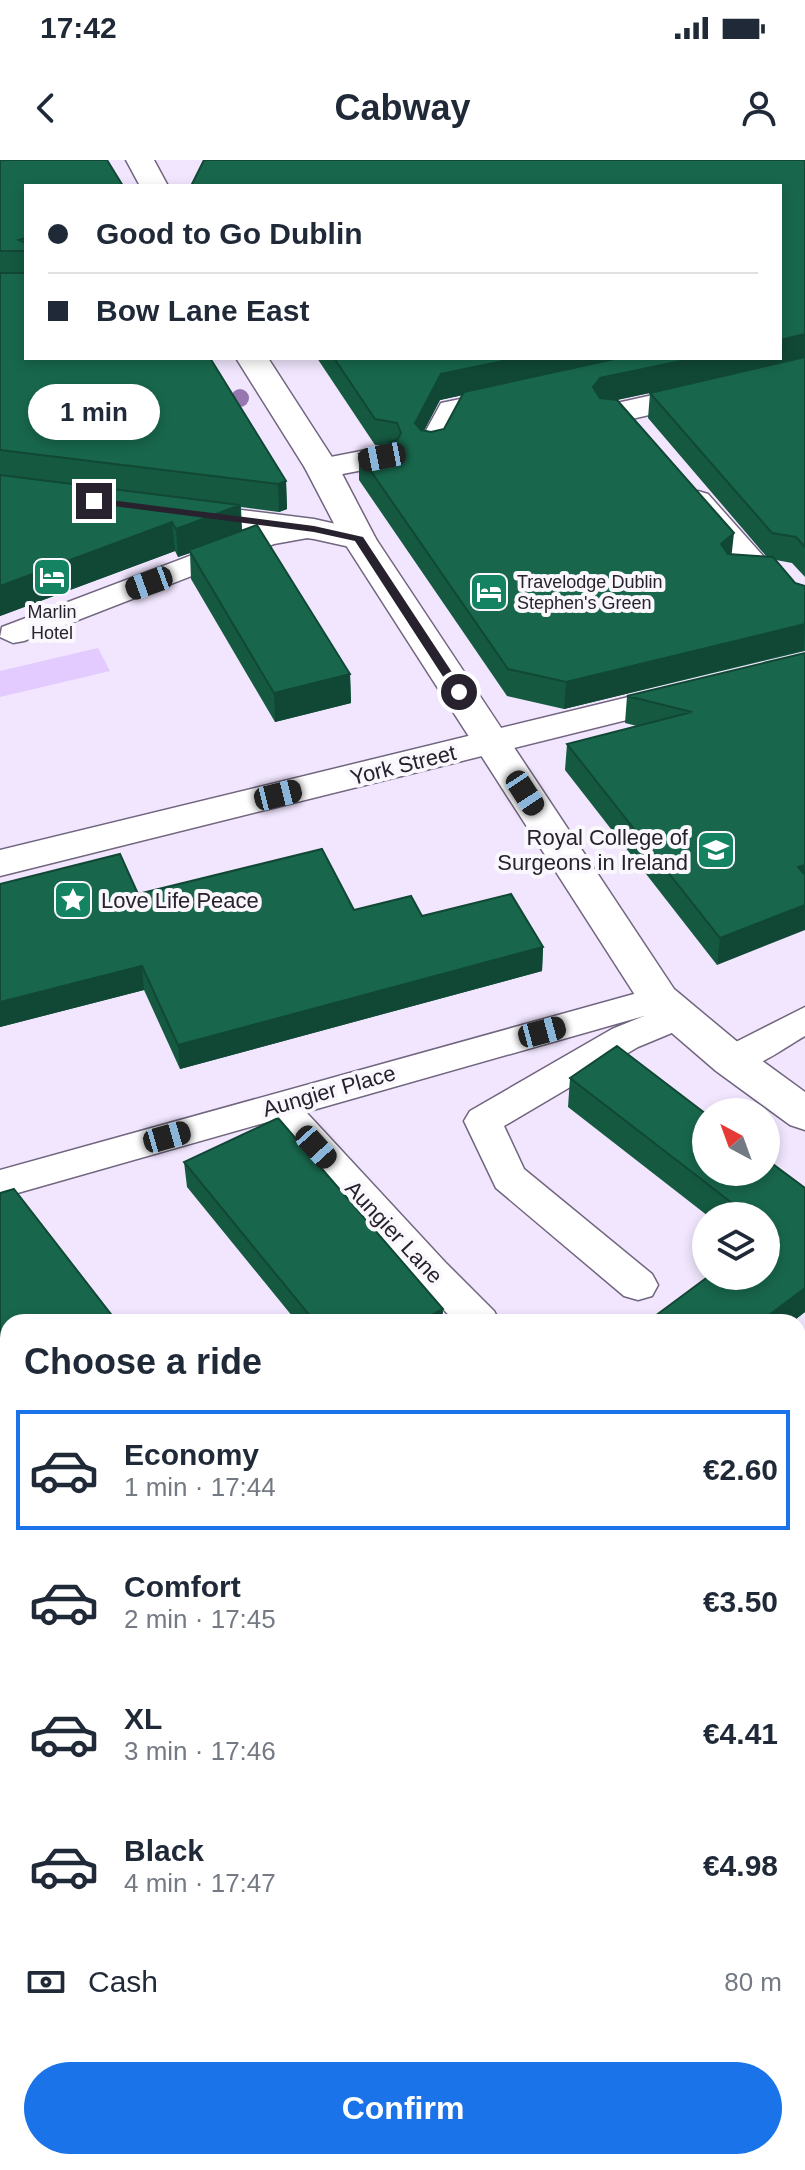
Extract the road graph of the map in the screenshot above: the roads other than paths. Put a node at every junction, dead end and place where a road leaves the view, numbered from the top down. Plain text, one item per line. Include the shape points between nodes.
1 (140, 160) edge
2 (153, 184) edge
3 (253, 360) edge
4 (805, 370) edge
5 (528, 392) edge
6 (616, 412) joint
7 (645, 440) edge
8 (431, 447) edge
9 (382, 457) edge
10 (322, 468) junction
11 (683, 483) edge
12 (157, 509) edge
13 (314, 529) junction
14 (359, 539) junction
15 (779, 571) edge
16 (13, 634) dead end
17 (716, 687) edge
18 (493, 743) junction
19 (0, 863) edge
20 (669, 1008) junction
21 (805, 1020) edge
22 (731, 1060) junction
23 (278, 1105) junction
24 (805, 1114) edge
25 (0, 1184) edge
26 (638, 1285) dead end
27 (472, 1314) edge

1 - 2 street
3 - 10 street
4 - 6 street
5 - 8 lane via 451,409
6 - 7 lane
9 - 10 street
10 - 14 street
11 - 15 lane via 753,563 736,571
12 - 13 street
13 - 14 street
13 - 16 lane via 268,536
14 - 18 street
17 - 18 street, York Street
18 - 19 street, York Street
18 - 20 street
20 - 22 street
20 - 23 lane, Aungier Place
20 - 26 lane via 483,1121 509,1178
21 - 22 lane
22 - 24 street
23 - 25 lane, Aungier Place
23 - 27 lane, Aungier Lane

